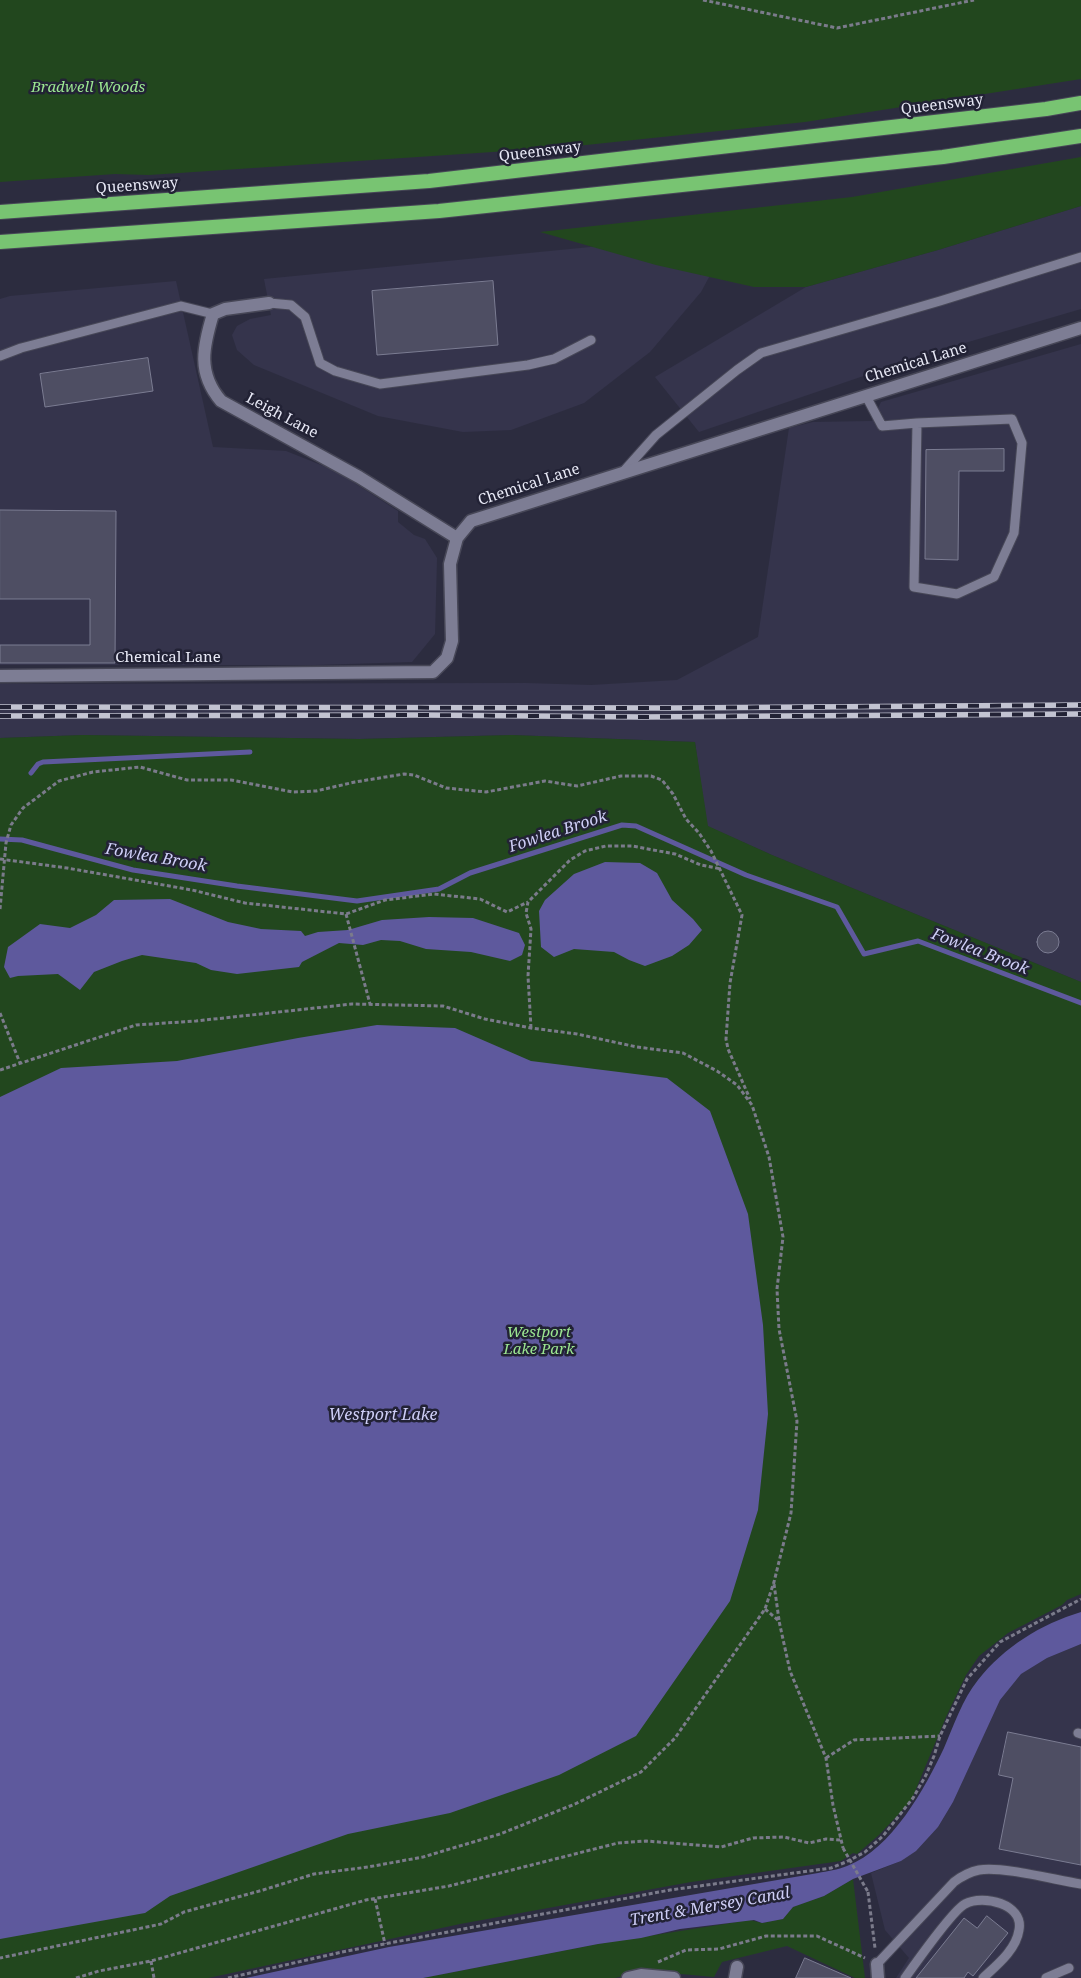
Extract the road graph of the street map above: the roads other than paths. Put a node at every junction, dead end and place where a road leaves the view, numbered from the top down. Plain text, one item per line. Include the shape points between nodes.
1 (1081, 103) edge
2 (1081, 136) edge
3 (0, 212) edge
4 (0, 242) edge
5 (1081, 257) edge
6 (269, 303) joint
7 (213, 314) junction
8 (1081, 328) edge
9 (591, 340) dead end
10 (0, 356) edge
11 (866, 396) junction
12 (917, 424) junction
13 (623, 472) junction
14 (457, 538) junction
15 (0, 676) edge
16 (1081, 1884) edge
17 (877, 1964) joint
18 (1069, 1968) dead end
19 (628, 1978) edge
20 (674, 1978) edge
21 (878, 1978) edge
22 (904, 1978) edge
23 (983, 1978) edge
24 (1046, 1978) edge

1 - 3 highway, Queensway via 429,181
2 - 4 highway via 943,157 440,211
5 - 13 lane via 761,353 656,435
6 - 7 street via 225,309
6 - 9 lane via 291,306 305,317 320,363 380,384 528,365 554,359
7 - 10 lane via 182,306
7 - 14 street, Leigh Lane via 204,362 210,389 221,402 359,477
8 - 11 street, Chemical Lane
11 - 12 lane via 882,426
11 - 13 street, Chemical Lane
12 - 12 lane via 914,587 956,594 994,577 1014,533 1022,443 1012,419
13 - 14 street, Chemical Lane via 471,520
14 - 15 street, Chemical Lane via 450,564 452,641 447,658 433,672
16 - 17 lane via 1000,1870 965,1874
17 - 21 street
18 - 24 lane
19 - 20 street via 641,1975
22 - 23 lane via 964,1904 984,1900 1012,1909 1020,1929 1014,1944

